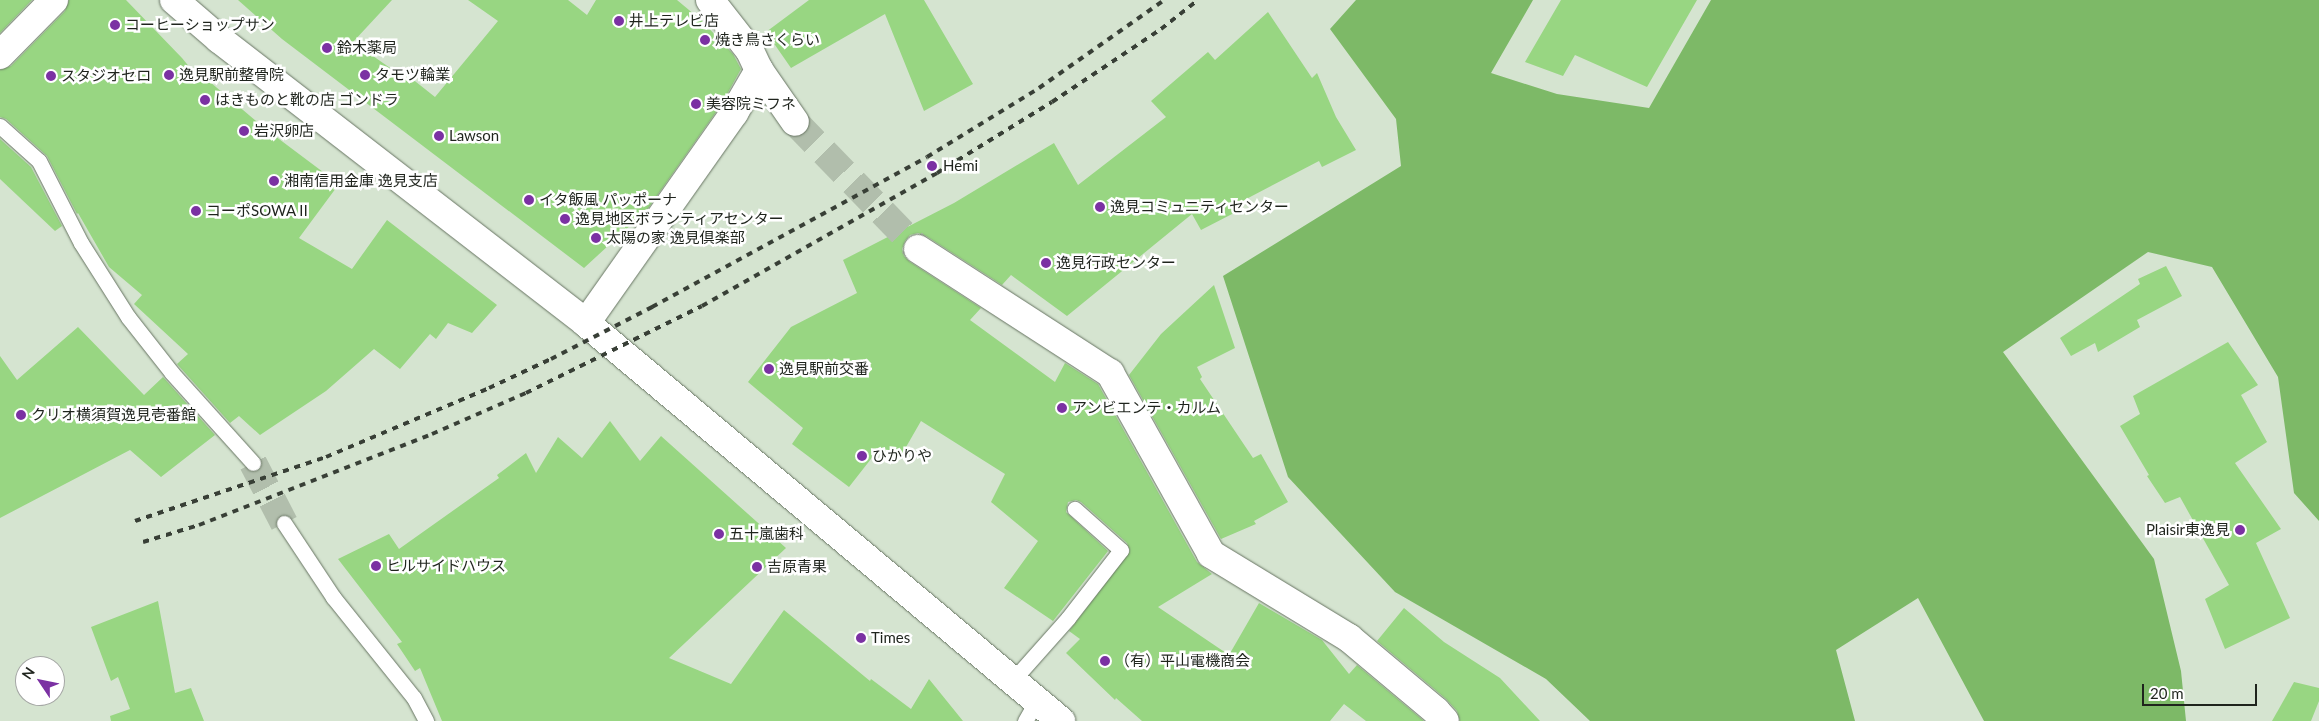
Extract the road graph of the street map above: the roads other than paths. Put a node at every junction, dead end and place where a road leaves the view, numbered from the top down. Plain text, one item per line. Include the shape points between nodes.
1 (54, 0) edge
2 (174, 0) edge
3 (710, 0) edge
4 (0, 55) edge
5 (759, 70) junction
6 (795, 122) tunnel mouth
7 (0, 126) edge
8 (918, 249) tunnel mouth
9 (586, 322) junction
10 (252, 463) tunnel mouth
11 (1074, 509) dead end
12 (284, 523) tunnel mouth
13 (1013, 680) junction
14 (1031, 711) edge
15 (426, 721) edge
16 (1061, 721) edge
17 (1445, 721) edge

1 - 4 street
2 - 9 street via 219,40
3 - 5 street via 750,51
5 - 6 street
5 - 9 street via 734,113
7 - 10 lane via 39,160 81,243 128,317 172,374
8 - 17 street via 1110,373 1211,554 1350,638
9 - 13 street
11 - 13 lane via 1120,550 1068,618
12 - 15 lane via 334,597 414,698
13 - 14 street
14 - 16 street

